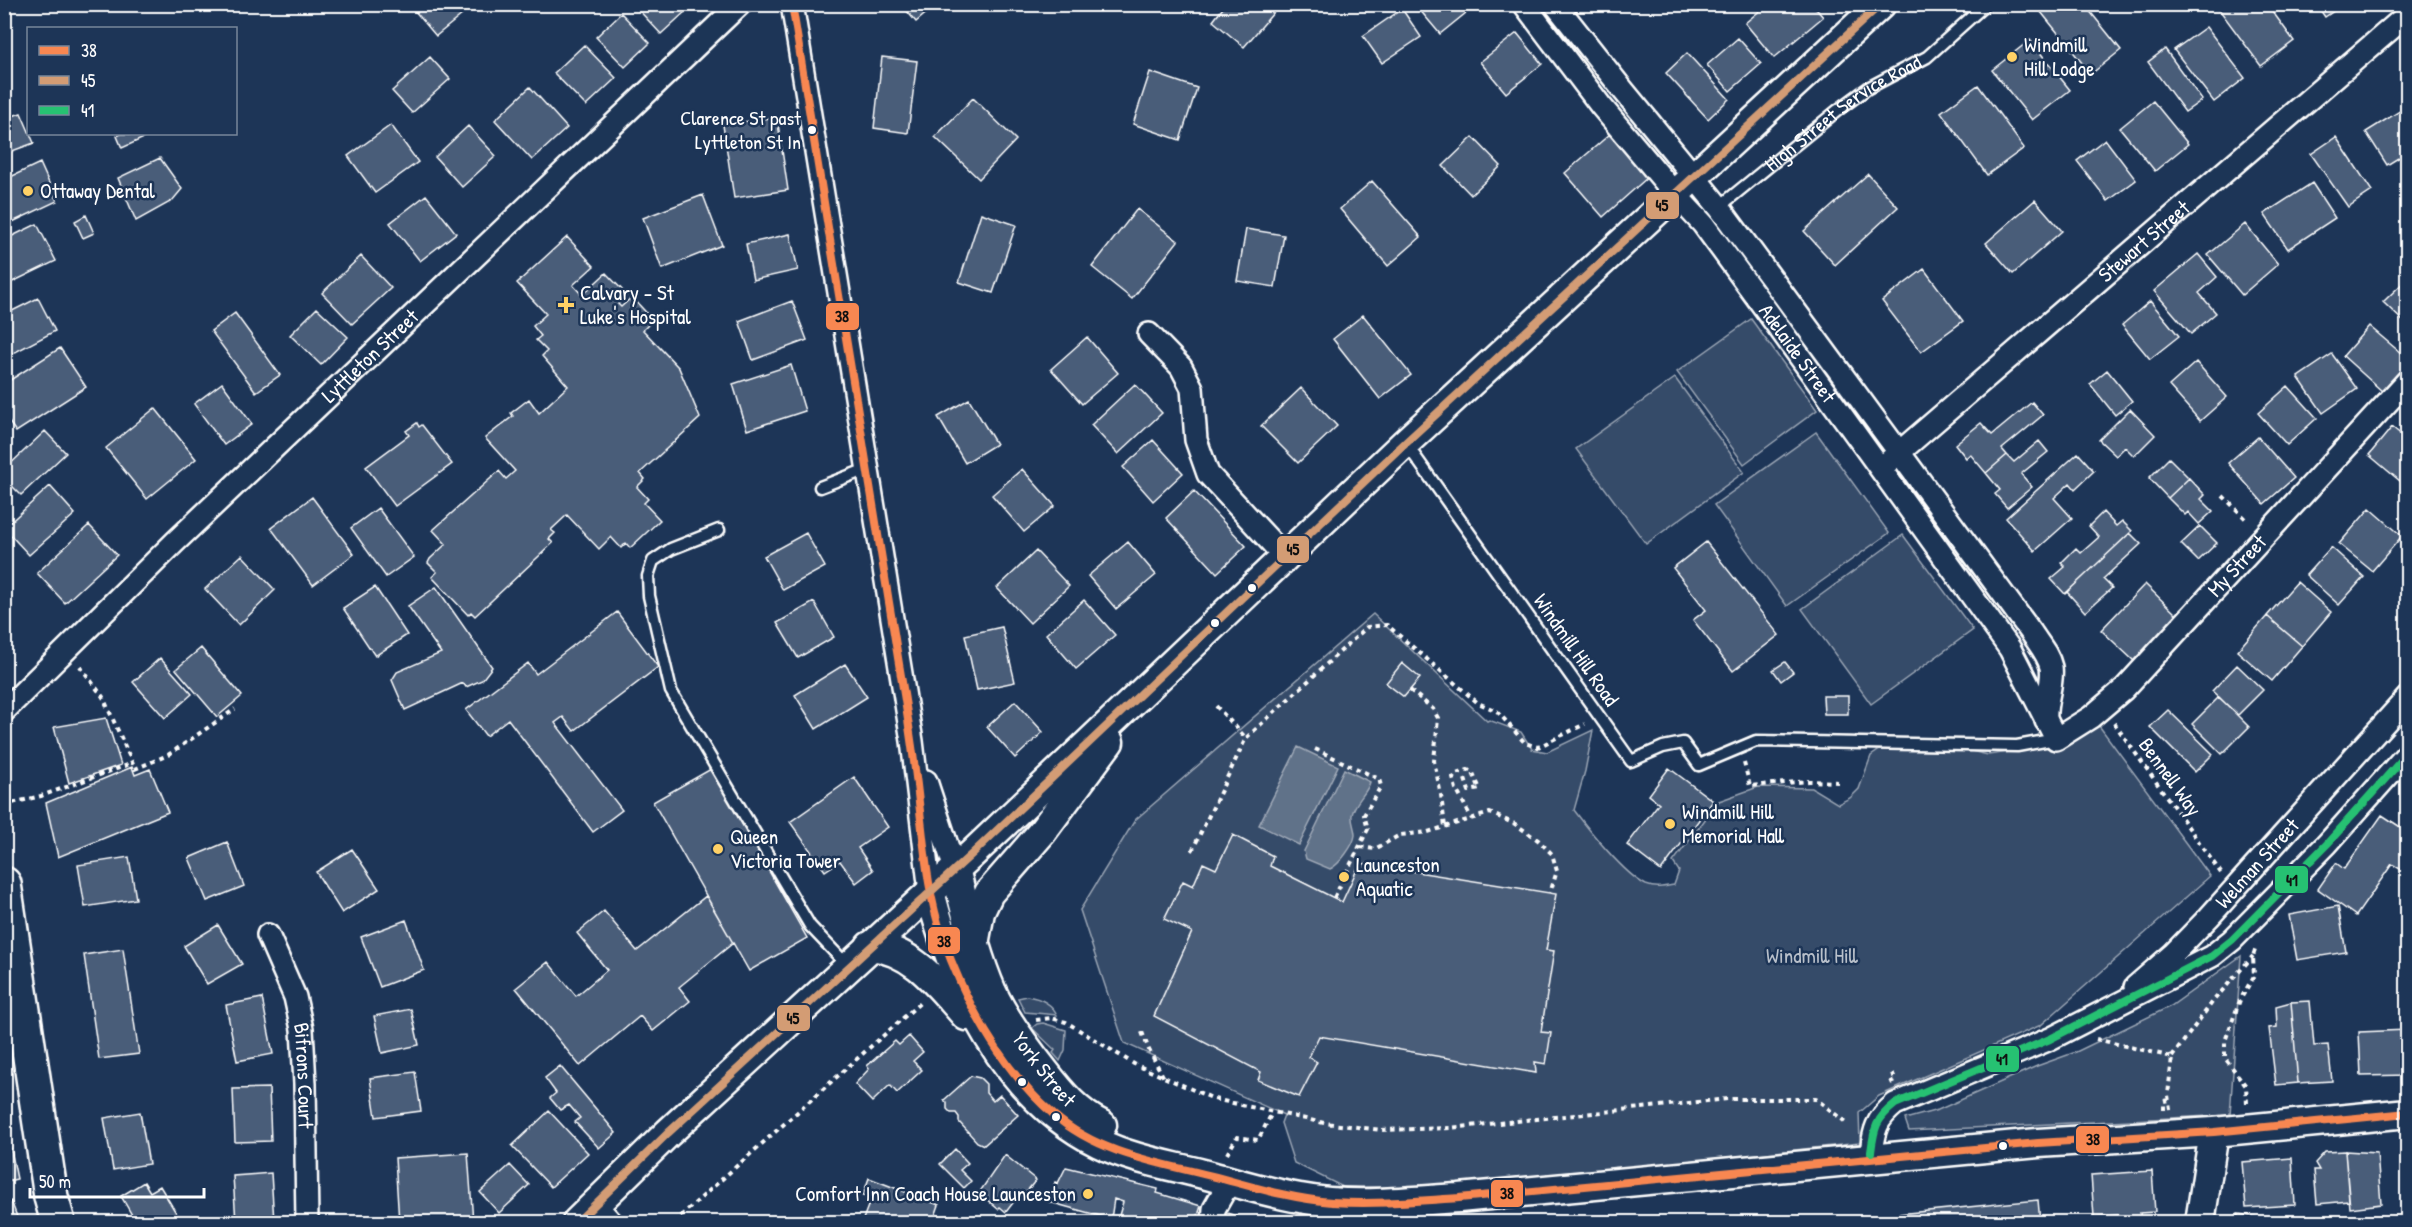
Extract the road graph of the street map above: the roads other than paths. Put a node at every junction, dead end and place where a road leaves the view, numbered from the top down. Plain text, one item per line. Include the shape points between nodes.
1 (740, 4) edge
2 (792, 4) edge
3 (1524, 4) edge
4 (1881, 4) edge
5 (1986, 4) edge
6 (1557, 6) edge
7 (2408, 14) edge
8 (1538, 23) junction
9 (1576, 52) junction
10 (1623, 90) junction
11 (1601, 106) junction
12 (1685, 185) junction
13 (1719, 207) junction
14 (1703, 224) junction
15 (1787, 300) junction
16 (1769, 314) junction
17 (1149, 334) dead end
18 (2408, 380) edge
19 (1405, 443) junction
20 (1899, 453) junction
21 (1881, 468) junction
22 (867, 469) junction
23 (820, 487) dead end
24 (719, 530) dead end
25 (1969, 547) junction
26 (1284, 556) junction
27 (1948, 562) junction
28 (2008, 602) junction
29 (1987, 617) junction
30 (2031, 632) junction
31 (2010, 649) junction
32 (1145, 691) junction
33 (2408, 697) edge
34 (4, 711) edge
35 (2051, 730) junction
36 (912, 741) junction
37 (2408, 753) edge
38 (955, 869) junction
39 (4, 884) edge
40 (930, 892) junction
41 (268, 935) dead end
42 (975, 945) junction
43 (870, 946) junction
44 (848, 966) junction
45 (2088, 1020) junction
46 (1000, 1053) junction
47 (2408, 1113) edge
48 (2214, 1132) junction
49 (1870, 1158) junction
50 (1228, 1169) junction
51 (594, 1216) edge
52 (58, 1222) edge
53 (307, 1222) edge
54 (1213, 1222) edge
55 (2200, 1222) edge

1 - 34 street, Lyttleton Street via 175,542
2 - 22 street
3 - 8 street, Adelaide Street
4 - 12 street
5 - 13 lane, High Street Service Road via 1927,57 1868,88
6 - 8 street
6 - 9 street, Adelaide Street
7 - 20 street, Stewart Street
8 - 9 street, Adelaide Street
9 - 10 street, Adelaide Street
9 - 11 street, Adelaide Street
10 - 11 street
10 - 12 street, Adelaide Street
11 - 12 street, Adelaide Street
12 - 13 street, Adelaide Street
12 - 14 street, Adelaide Street
12 - 19 street
13 - 14 street, High Street Service Road
13 - 15 street, Adelaide Street
14 - 16 street, Adelaide Street
15 - 16 street
15 - 20 street, Adelaide Street
16 - 21 street, Adelaide Street
17 - 26 street via 1181,367 1192,388 1196,440 1208,474
18 - 35 street, My Street via 2124,689 2103,708
19 - 26 street
19 - 35 lane, Windmill Hill Road via 1631,761 1683,743 1699,765 1756,741 2017,746
20 - 21 street, Stewart Street
20 - 25 street, Adelaide Street
21 - 27 street, Adelaide Street
22 - 23 lane
22 - 36 street
24 - 44 lane via 671,549 653,561 648,576 671,691 810,926
25 - 27 street
25 - 28 street, Adelaide Street
26 - 32 street
27 - 29 street, Adelaide Street
28 - 29 street
28 - 30 street, Adelaide Street
29 - 31 street, Adelaide Street
30 - 31 street
30 - 35 street, Adelaide Street via 2051,668 2045,709
31 - 35 street, Adelaide Street
32 - 38 street
32 - 42 street via 1065,802 989,893 980,912
33 - 45 street, Welman Street via 2202,925 2146,978
36 - 38 street
36 - 40 street
37 - 45 street, Welman Street via 2327,844 2232,940 2192,968
38 - 40 street
38 - 42 street, York Street
39 - 52 highway
40 - 43 street
40 - 46 street, York Street via 960,984
41 - 53 street, Bifrons Court via 295,997 302,1029
42 - 50 street, York Street via 1003,1012 1038,1064 1075,1107 1131,1139
43 - 44 street
43 - 46 street via 895,951 923,969
44 - 51 street via 668,1133
45 - 49 street, Welman Street via 1895,1104 1874,1128
46 - 50 street, York Street via 1055,1116 1102,1145 1132,1155
47 - 48 street, York Street
48 - 49 street, York Street
48 - 55 street
49 - 50 street, York Street via 1396,1202 1300,1198
50 - 54 street

